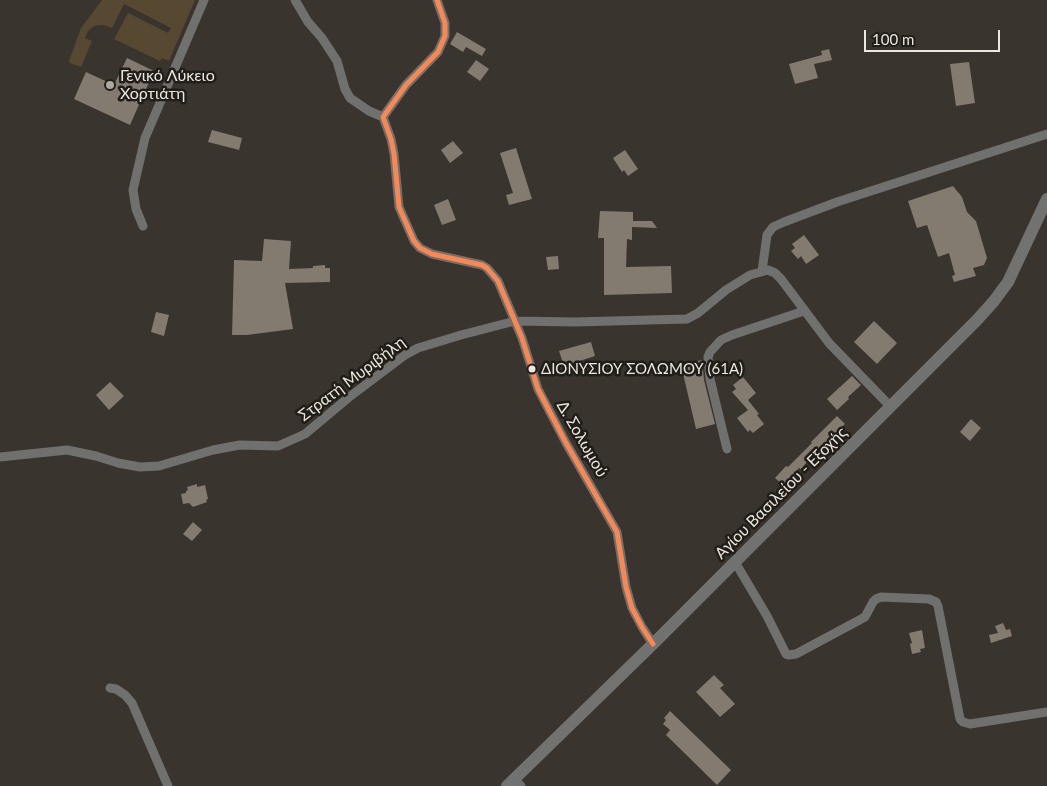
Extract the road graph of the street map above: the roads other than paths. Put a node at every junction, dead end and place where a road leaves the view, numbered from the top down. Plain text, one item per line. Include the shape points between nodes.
1 (204, 0) edge
2 (294, 0) edge
3 (437, 0) edge
4 (383, 117) junction
5 (1047, 134) edge
6 (1047, 199) edge
7 (143, 226) dead end
8 (762, 271) junction
9 (804, 311) junction
10 (515, 321) junction
11 (890, 406) junction
12 (727, 449) dead end
13 (0, 457) edge
14 (734, 562) junction
15 (654, 644) junction
16 (110, 688) dead end
17 (1047, 712) edge
18 (514, 784) edge
19 (168, 786) edge

1 - 7 street via 145,138 133,190
2 - 4 street via 337,61 350,98 369,112
3 - 4 street via 445,23 445,36 438,52 406,85
4 - 10 street, Δ. Σολωμού via 394,154 399,207 414,240 420,248 432,254 470,261 487,268 498,281
5 - 8 street via 837,202 773,227 767,236
6 - 11 main road, Αγίου Βασιλείου - Εξοχής via 1008,282 994,301
8 - 9 street via 768,270 782,279
8 - 10 street, Στρατή Μυριβήλη via 726,290 687,319
9 - 11 street via 829,343
9 - 12 street via 732,335 721,340 710,352 710,379
10 - 13 street, Στρατή Μυριβήλη via 418,348 348,398 305,434 278,446 240,445 159,466 140,467 67,450
10 - 15 street, Δ. Σολωμού via 538,390 618,532 632,608
11 - 14 main road, Αγίου Βασιλείου - Εξοχής
14 - 15 main road, Αγίου Βασιλείου - Εξοχής
14 - 17 street via 788,655 796,654 865,617 876,599 929,599 938,606 960,719 970,724
15 - 18 main road, Αγίου Βασιλείου - Εξοχής
16 - 19 street via 125,695 132,703

